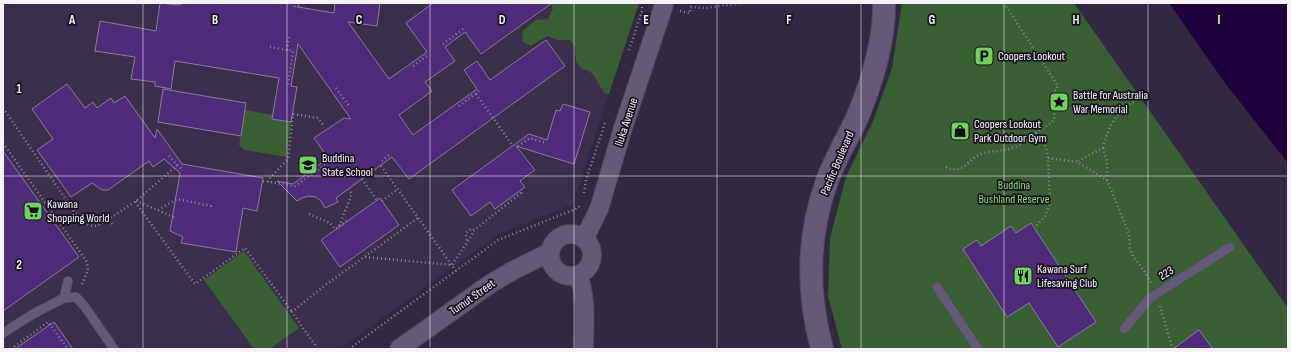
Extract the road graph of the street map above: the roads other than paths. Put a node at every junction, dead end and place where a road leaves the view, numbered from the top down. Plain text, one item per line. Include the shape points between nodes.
1 (884, 3) edge
2 (664, 6) edge
3 (584, 238) junction
4 (1230, 247) dead end
5 (550, 252) junction
6 (578, 275) junction
7 (68, 281) dead end
8 (937, 287) dead end
9 (64, 298) junction
10 (1124, 329) dead end
11 (3, 333) edge
12 (114, 349) edge
13 (399, 349) edge
14 (584, 349) edge
15 (822, 349) edge
16 (978, 349) edge

1 - 15 street, Pacific Boulevard via 879,48 871,82 827,181 818,210 812,251 811,294
2 - 3 street, Iluka Avenue via 599,209
3 - 5 street via 570,234 563,236 552,245
3 - 6 street via 592,255 588,267
4 - 10 lane, 223 via 1150,298
5 - 6 street via 555,269 565,276
5 - 13 street, Tumut Street via 490,284
6 - 14 street via 582,285
7 - 9 lane
8 - 16 lane
9 - 11 lane
9 - 12 lane via 76,297

